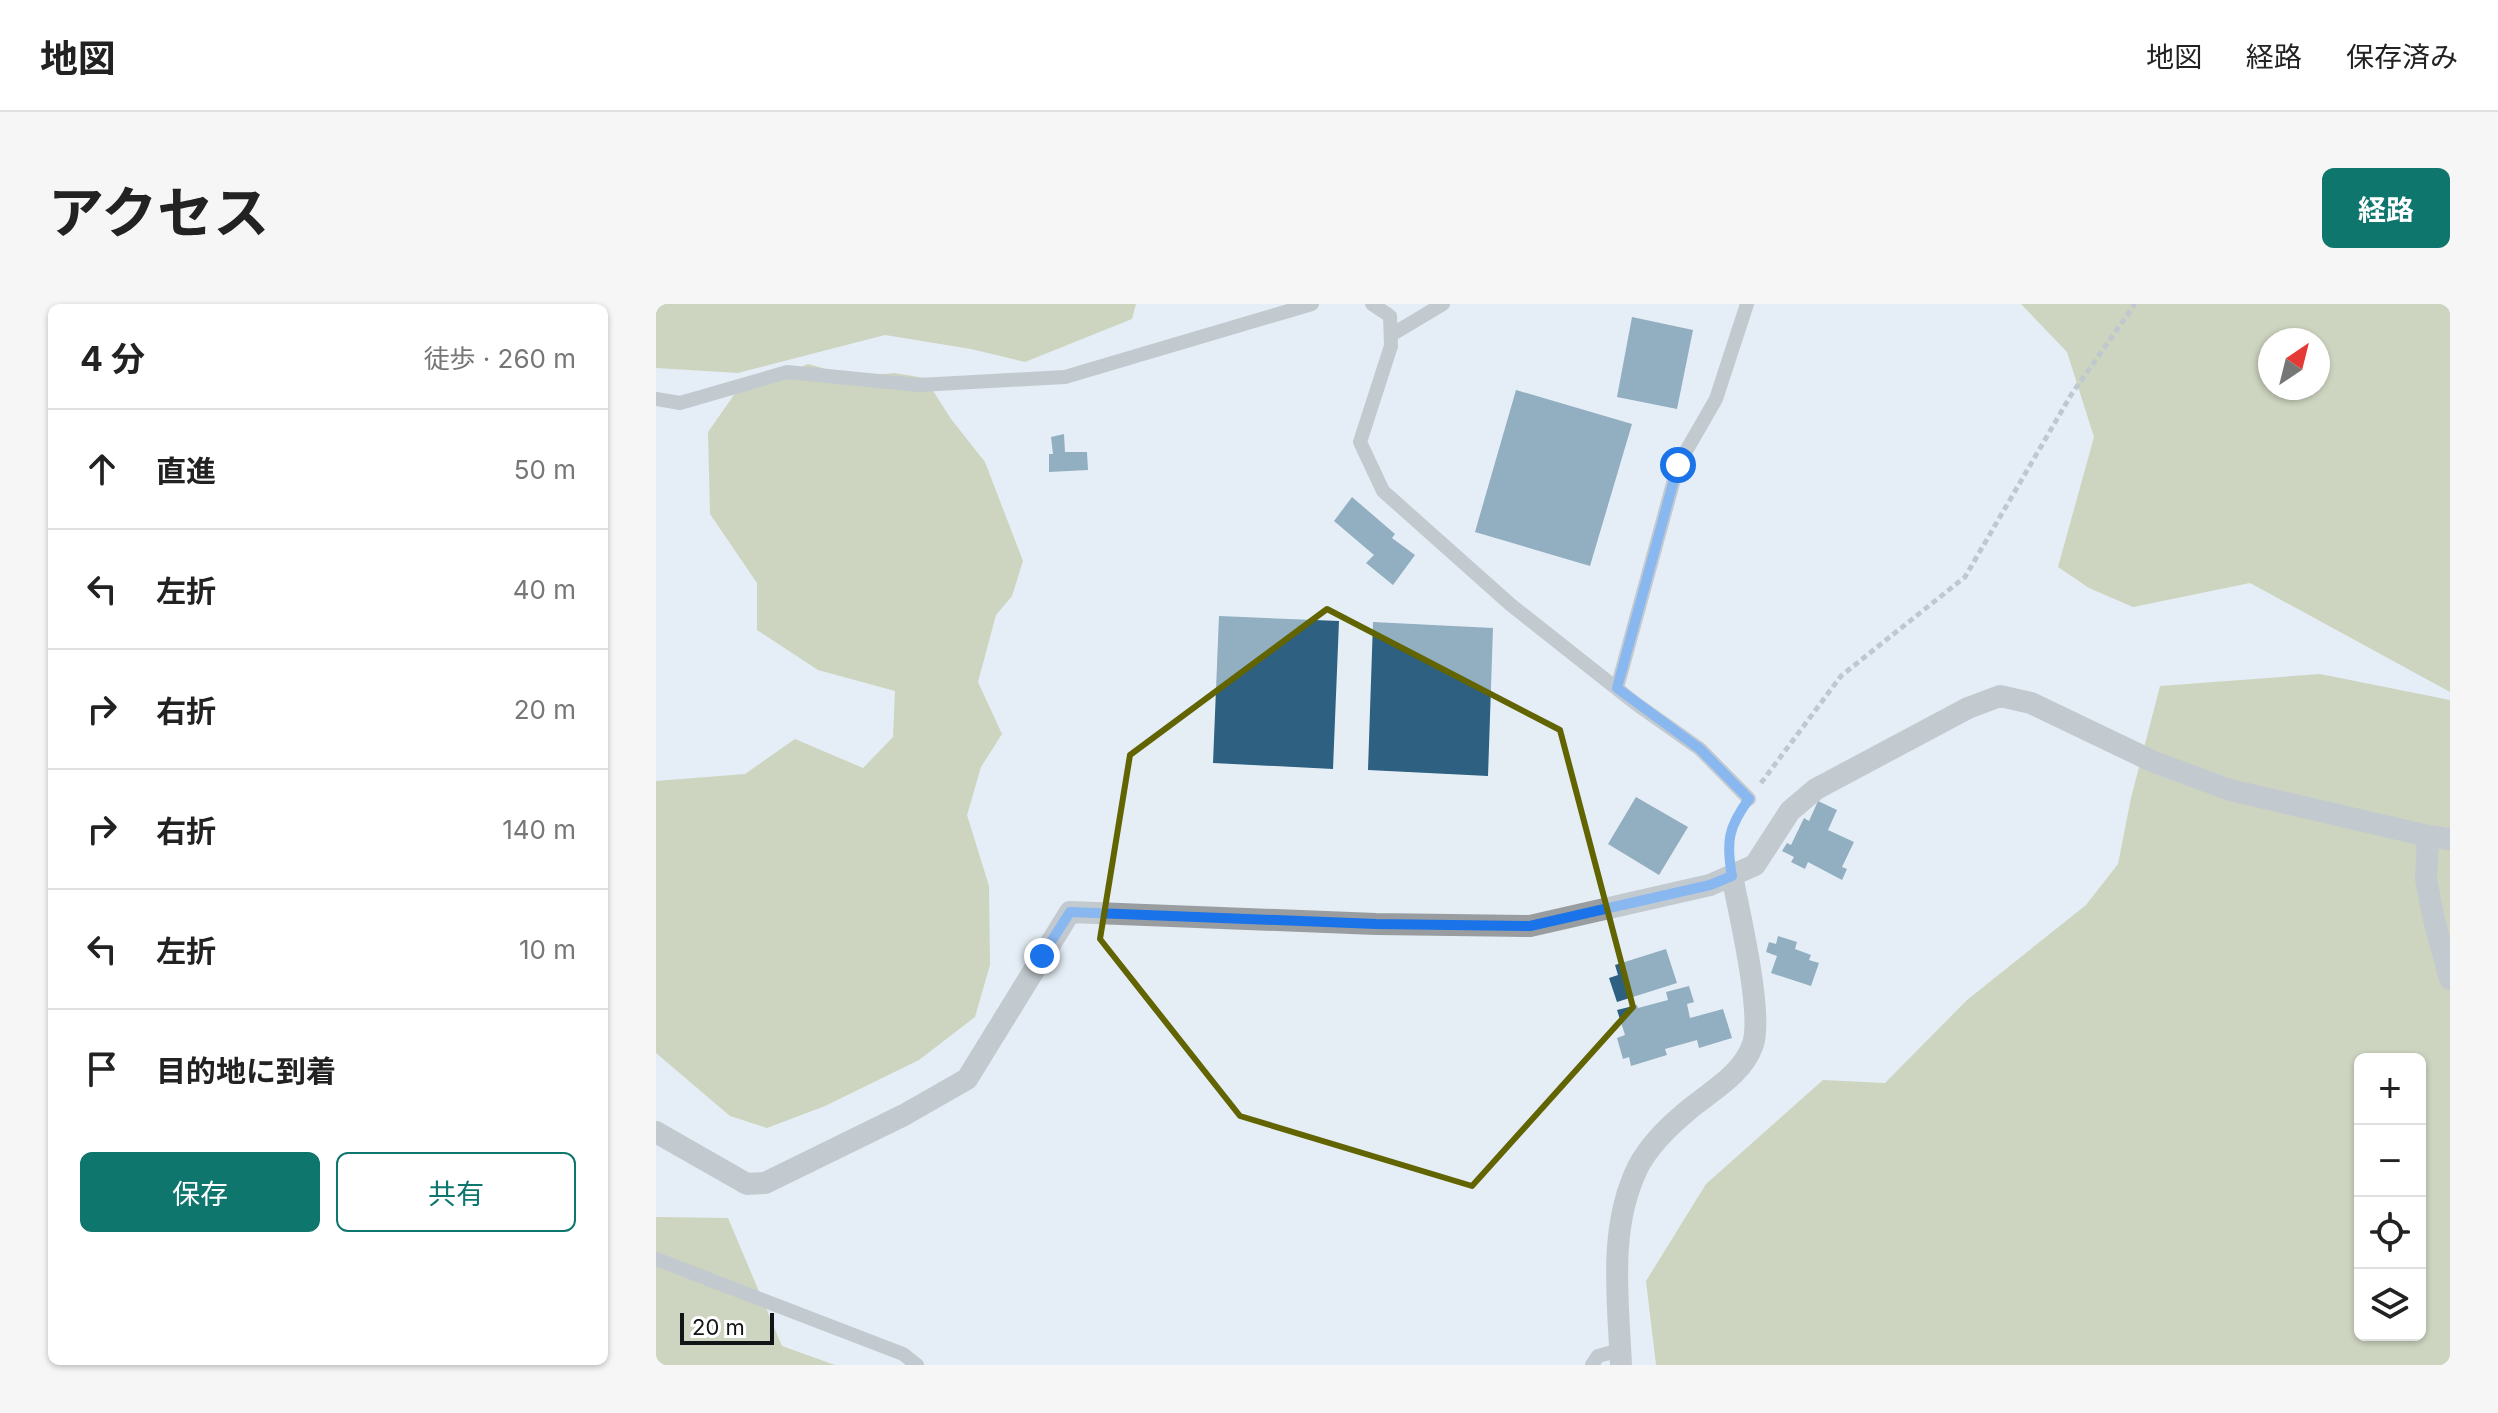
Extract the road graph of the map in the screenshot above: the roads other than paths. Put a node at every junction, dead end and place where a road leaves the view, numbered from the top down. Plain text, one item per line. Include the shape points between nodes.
1 (1312, 304) edge
2 (1372, 304) edge
3 (1443, 304) edge
4 (1747, 304) edge
5 (1391, 335) junction
6 (656, 399) edge
7 (1617, 688) junction
8 (1749, 799) road end
9 (2439, 837) edge
10 (1732, 876) junction
11 (2450, 979) edge
12 (656, 1132) edge
13 (656, 1259) edge
14 (1620, 1358) edge
15 (917, 1365) edge
16 (1592, 1365) edge

1 - 6 lane via 1065,377 919,385 787,372 680,403
2 - 5 lane via 1390,316
3 - 5 lane
4 - 7 lane via 1716,399 1678,465
5 - 7 lane via 1360,442 1383,491 1511,605
7 - 8 lane via 1700,749
9 - 10 street via 2230,790 2154,762 2031,703 2000,696 1816,789 1790,811 1755,865
9 - 11 street via 2426,879
10 - 12 street via 1530,926 1070,912 967,1079 904,1115 765,1183 747,1184
10 - 14 street via 1755,1016 1754,1041 1730,1077 1665,1130 1639,1166 1622,1214 1616,1263
13 - 15 lane via 892,1349
14 - 16 lane via 1598,1356

